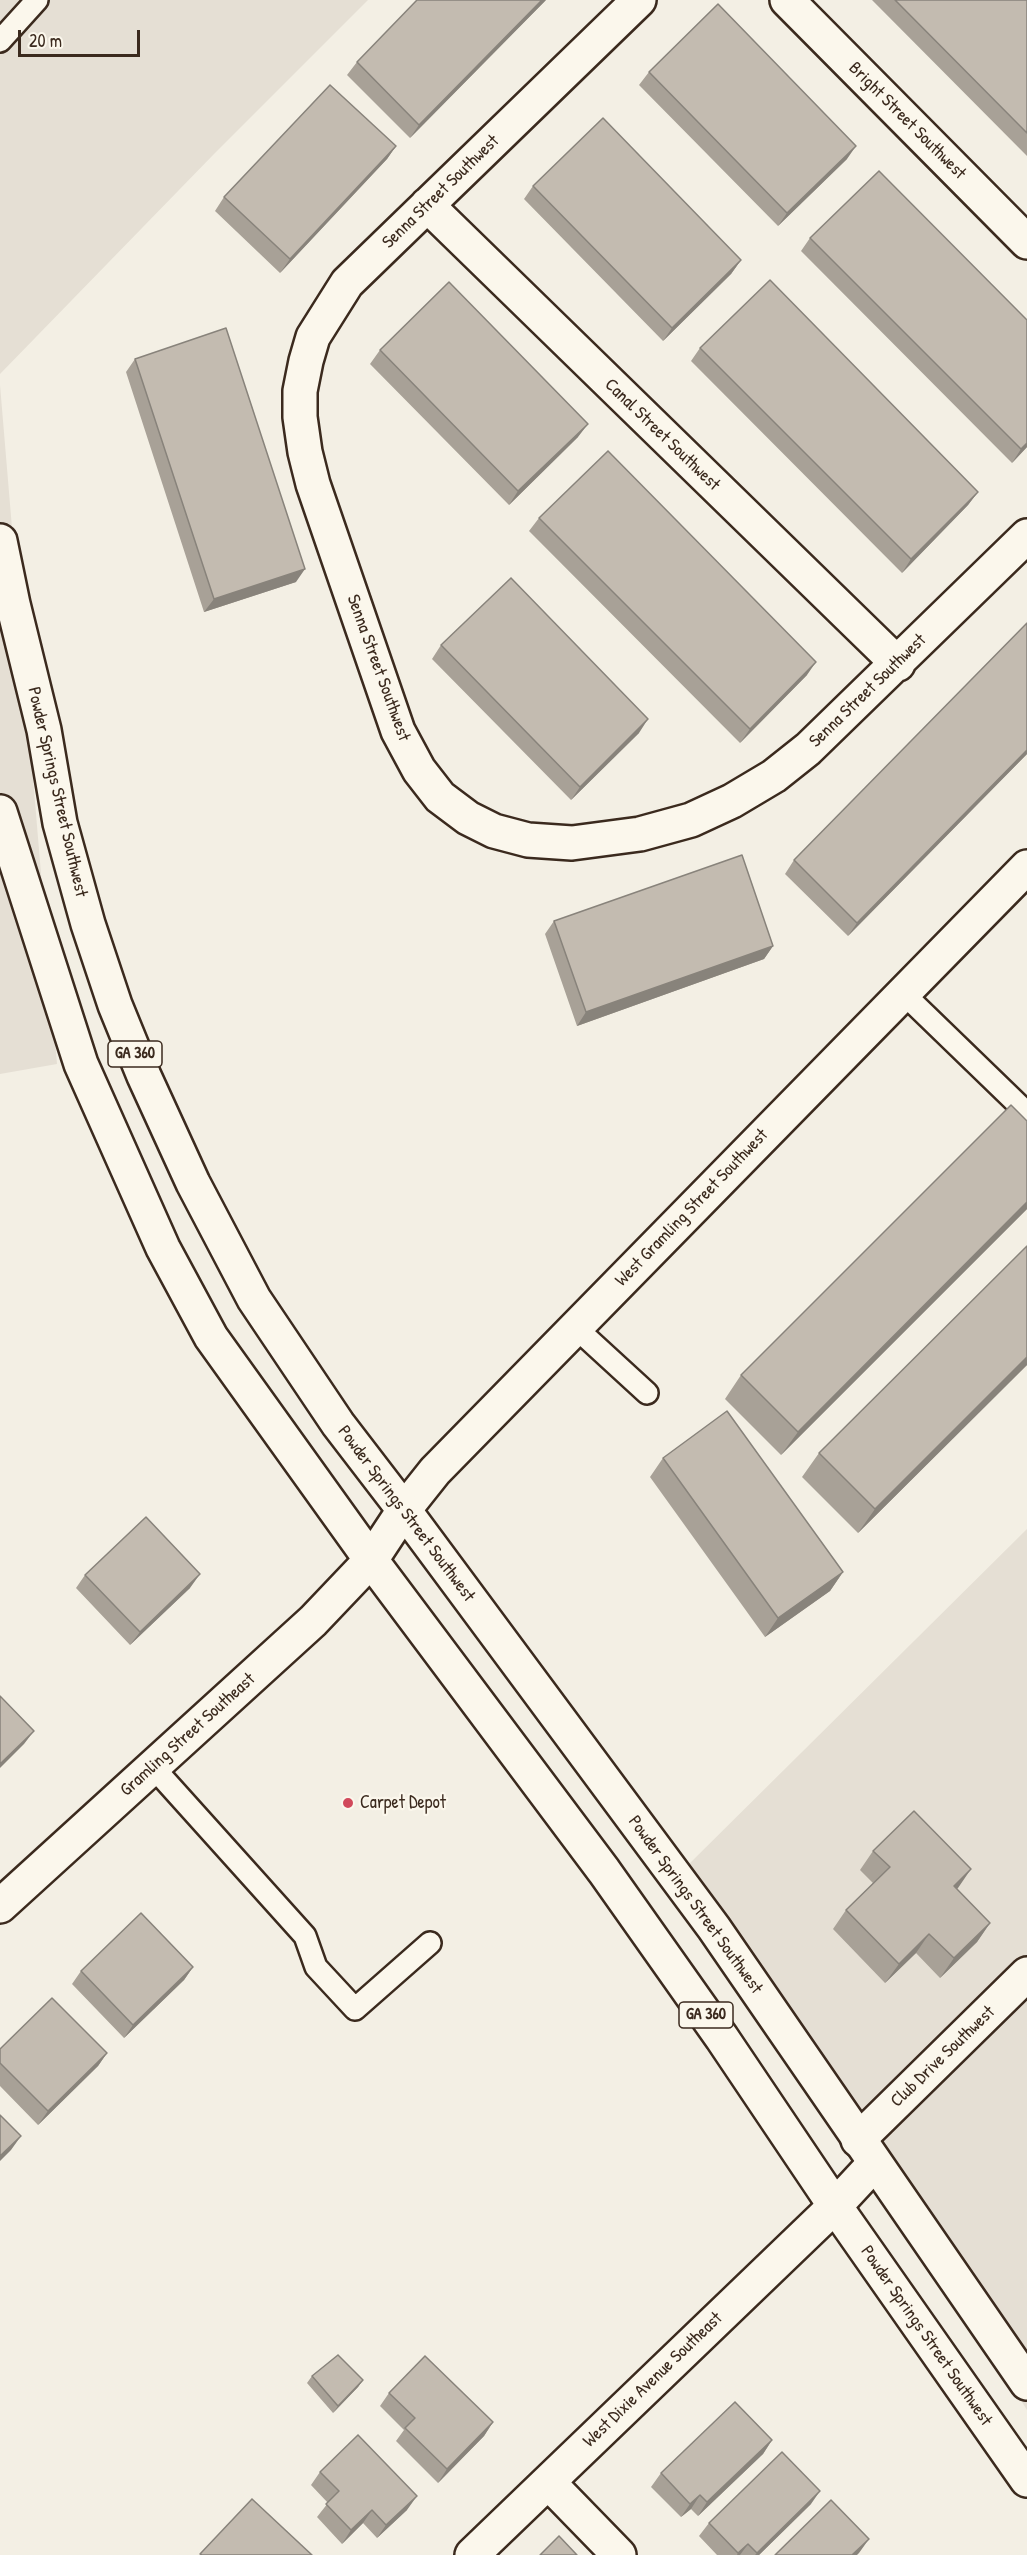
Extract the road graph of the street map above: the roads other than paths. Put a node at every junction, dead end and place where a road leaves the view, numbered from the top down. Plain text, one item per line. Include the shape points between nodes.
1 (36, 0) edge
2 (639, 0) edge
3 (787, 0) edge
4 (0, 41) edge
5 (427, 205) junction
6 (1027, 242) edge
7 (1027, 536) edge
8 (0, 541) edge
9 (898, 664) junction
10 (0, 812) edge
11 (1027, 867) edge
12 (903, 993) junction
13 (1027, 1113) edge
14 (575, 1327) junction
15 (647, 1393) dead end
16 (404, 1510) junction
17 (371, 1560) junction
18 (153, 1767) junction
19 (0, 1906) edge
20 (430, 1942) dead end
21 (1027, 1974) edge
22 (866, 2152) junction
23 (835, 2206) junction
24 (1027, 2383) edge
25 (1027, 2481) edge
26 (548, 2482) junction
27 (472, 2555) edge
28 (619, 2555) edge

1 - 4 lane
2 - 5 street, Senna Street Southwest
3 - 6 street, Bright Street Southwest
5 - 9 street, Canal Street Southwest
5 - 9 street, Senna Street Southwest via 346,283 327,312 313,337 306,361 300,417 313,484 398,731 419,770 440,797 494,831 528,840 572,843 640,834 691,820 774,776
7 - 9 street, Senna Street Southwest
8 - 16 street, Powder Springs Street Southwest / GA 360 via 44,730 60,823 88,924 144,1076 193,1183 254,1299 338,1424
10 - 17 street, Powder Springs Street Southwest / GA 360 via 81,1064 163,1248 212,1337
11 - 12 street, West Gramling Street Southwest
12 - 13 lane
12 - 14 street, West Gramling Street Southwest
14 - 15 lane
14 - 16 street, West Gramling Street Southwest via 435,1471
16 - 17 street, West Gramling Street Southwest
16 - 22 street, Powder Springs Street Southwest / GA 360 via 714,1928
17 - 18 street, Gramling Street Southeast via 314,1621
17 - 23 street, Powder Springs Street Southwest / GA 360 via 603,1871
18 - 19 street, Gramling Street Southeast
18 - 20 lane via 305,1936 316,1967 355,2009
21 - 22 street, Club Drive Southwest
22 - 23 street, Club Drive Southwest
22 - 24 street, Powder Springs Street Southwest / GA 360
23 - 25 street, Powder Springs Street Southwest / GA 360
23 - 26 street, West Dixie Avenue Southeast
26 - 27 street, West Dixie Avenue Southeast
26 - 28 street

